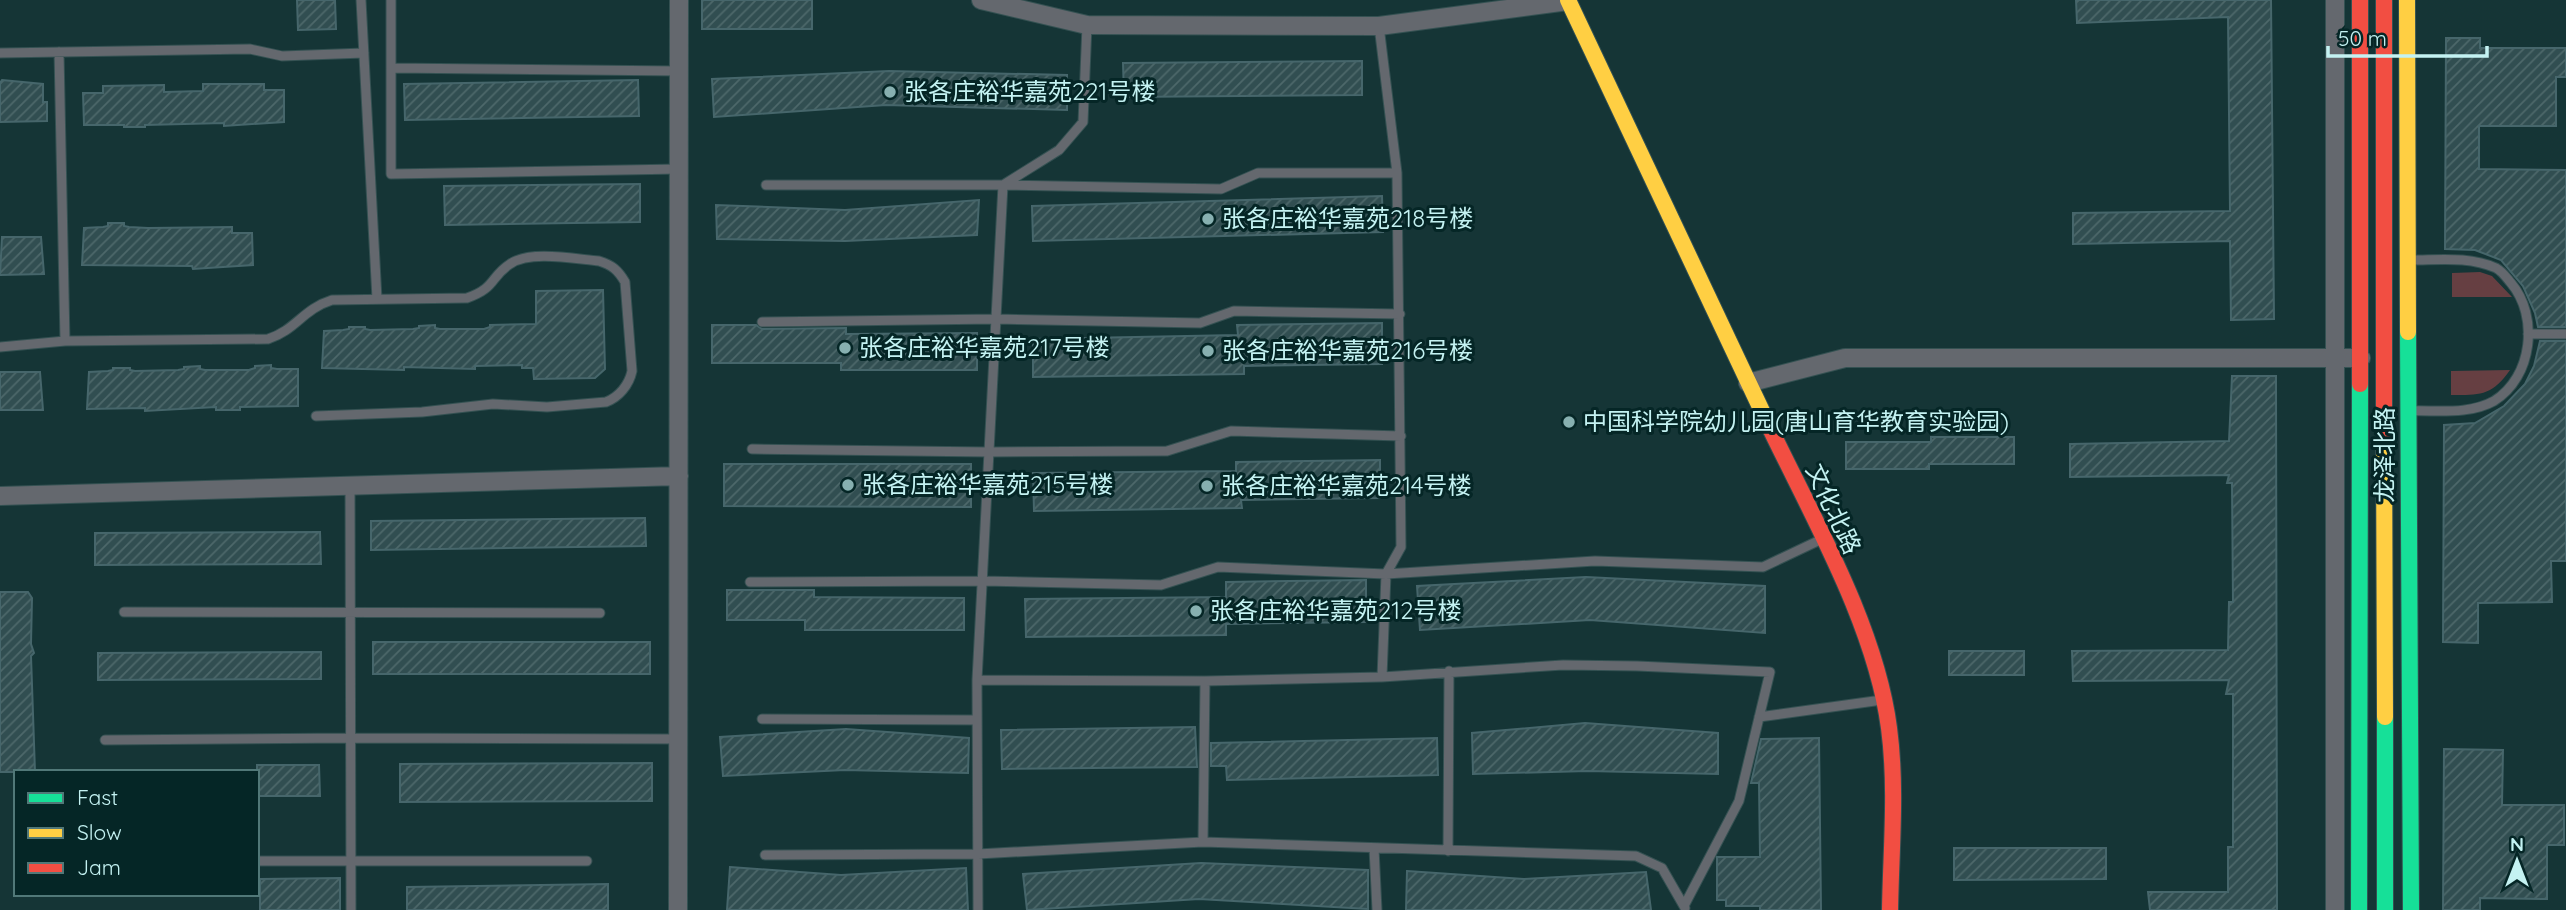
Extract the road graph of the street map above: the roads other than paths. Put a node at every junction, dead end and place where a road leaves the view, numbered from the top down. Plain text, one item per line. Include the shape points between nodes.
1 (361, 0) edge
2 (391, 0) edge
3 (679, 0) edge
4 (981, 0) edge
5 (2335, 0) edge
6 (2360, 0) edge
7 (2384, 0) edge
8 (2407, 0) edge
9 (1568, 1) edge
10 (1087, 25) junction
11 (1379, 26) junction
12 (0, 52) edge
13 (60, 52) junction
14 (364, 53) junction
15 (391, 68) junction
16 (678, 71) junction
17 (678, 169) junction
18 (1397, 173) junction
19 (766, 185) dead end
20 (1003, 185) junction
21 (2409, 260) junction
22 (377, 299) junction
23 (1400, 314) junction
24 (996, 320) junction
25 (762, 322) dead end
26 (2528, 334) junction
27 (2566, 334) edge
28 (65, 341) junction
29 (0, 347) edge
30 (2334, 358) junction
31 (2361, 358) junction
32 (1748, 383) junction
33 (2410, 411) junction
34 (316, 415) dead end
35 (1401, 436) junction
36 (752, 449) dead end
37 (989, 452) junction
38 (678, 476) junction
39 (350, 484) junction
40 (0, 496) edge
41 (1822, 540) junction
42 (1386, 575) junction
43 (984, 581) junction
44 (750, 582) dead end
45 (124, 612) dead end
46 (350, 613) junction
47 (600, 613) dead end
48 (1449, 671) junction
49 (1382, 677) junction
50 (977, 680) junction
51 (1205, 681) junction
52 (1884, 700) junction
53 (1759, 717) junction
54 (762, 719) dead end
55 (977, 720) junction
56 (350, 738) junction
57 (678, 739) junction
58 (105, 740) dead end
59 (1203, 842) junction
60 (1374, 848) junction
61 (1448, 851) junction
62 (978, 854) junction
63 (765, 855) dead end
64 (259, 861) edge
65 (351, 861) junction
66 (587, 861) dead end
67 (1685, 908) edge
68 (351, 910) edge
69 (678, 910) edge
70 (978, 910) edge
71 (1377, 910) edge
72 (1890, 910) edge
73 (2335, 910) edge
74 (2358, 910) edge
75 (2385, 910) edge
76 (2411, 910) edge

1 - 14 lane
2 - 15 lane
3 - 16 street
4 - 10 street
5 - 30 street, 龙泽北路
6 - 31 street, 龙泽北路
7 - 75 street, 龙泽北路
8 - 21 street, 龙泽北路
9 - 11 street
9 - 32 street, 文化北路
10 - 11 street
10 - 20 lane via 1083,122 1059,150
11 - 18 lane
12 - 13 lane
13 - 14 lane via 250,49 282,56
13 - 28 lane
14 - 22 lane
15 - 16 lane
15 - 17 lane via 391,174
16 - 17 street
17 - 38 street
18 - 20 lane via 1258,173 1221,189
18 - 23 lane
19 - 20 lane
20 - 24 lane
21 - 26 lane via 2475,260 2499,269 2520,294
21 - 33 street, 龙泽北路
22 - 28 lane via 316,305 283,334 268,339
22 - 34 lane via 467,298 483,292 507,265 528,257 609,264 619,272 627,292 630,382 606,402
23 - 24 lane via 1234,311 1200,323
23 - 35 lane
24 - 25 lane
24 - 37 lane
26 - 27 lane
26 - 33 lane via 2526,359 2517,378 2496,400 2474,410
28 - 29 lane
30 - 31 street
30 - 32 street via 1845,358
30 - 73 street, 龙泽北路
31 - 74 street, 龙泽北路
32 - 41 street, 文化北路
33 - 76 street, 龙泽北路
35 - 37 lane via 1231,431 1167,451
35 - 42 lane via 1401,547
36 - 37 lane
37 - 43 lane
38 - 39 street
38 - 57 street
39 - 40 street
39 - 46 lane
41 - 42 lane via 1763,567 1595,561
41 - 52 street, 文化北路 via 1870,646
42 - 43 lane via 1218,567 1161,585
42 - 49 lane
43 - 44 lane
43 - 50 lane
45 - 46 lane
46 - 47 lane
46 - 56 lane
48 - 49 lane
48 - 53 lane via 1563,665 1770,672
48 - 61 lane
49 - 51 lane
50 - 51 lane
50 - 55 lane
51 - 59 lane
52 - 53 lane
52 - 72 street, 文化北路 via 1891,747
53 - 67 lane via 1739,801
54 - 55 lane
55 - 62 lane
56 - 57 lane
56 - 58 lane
56 - 65 lane
57 - 69 street
59 - 60 lane
59 - 62 lane
60 - 61 lane
60 - 71 lane
61 - 67 lane via 1636,856 1662,867
62 - 63 lane
62 - 70 lane
64 - 65 lane
65 - 66 lane
65 - 68 lane

